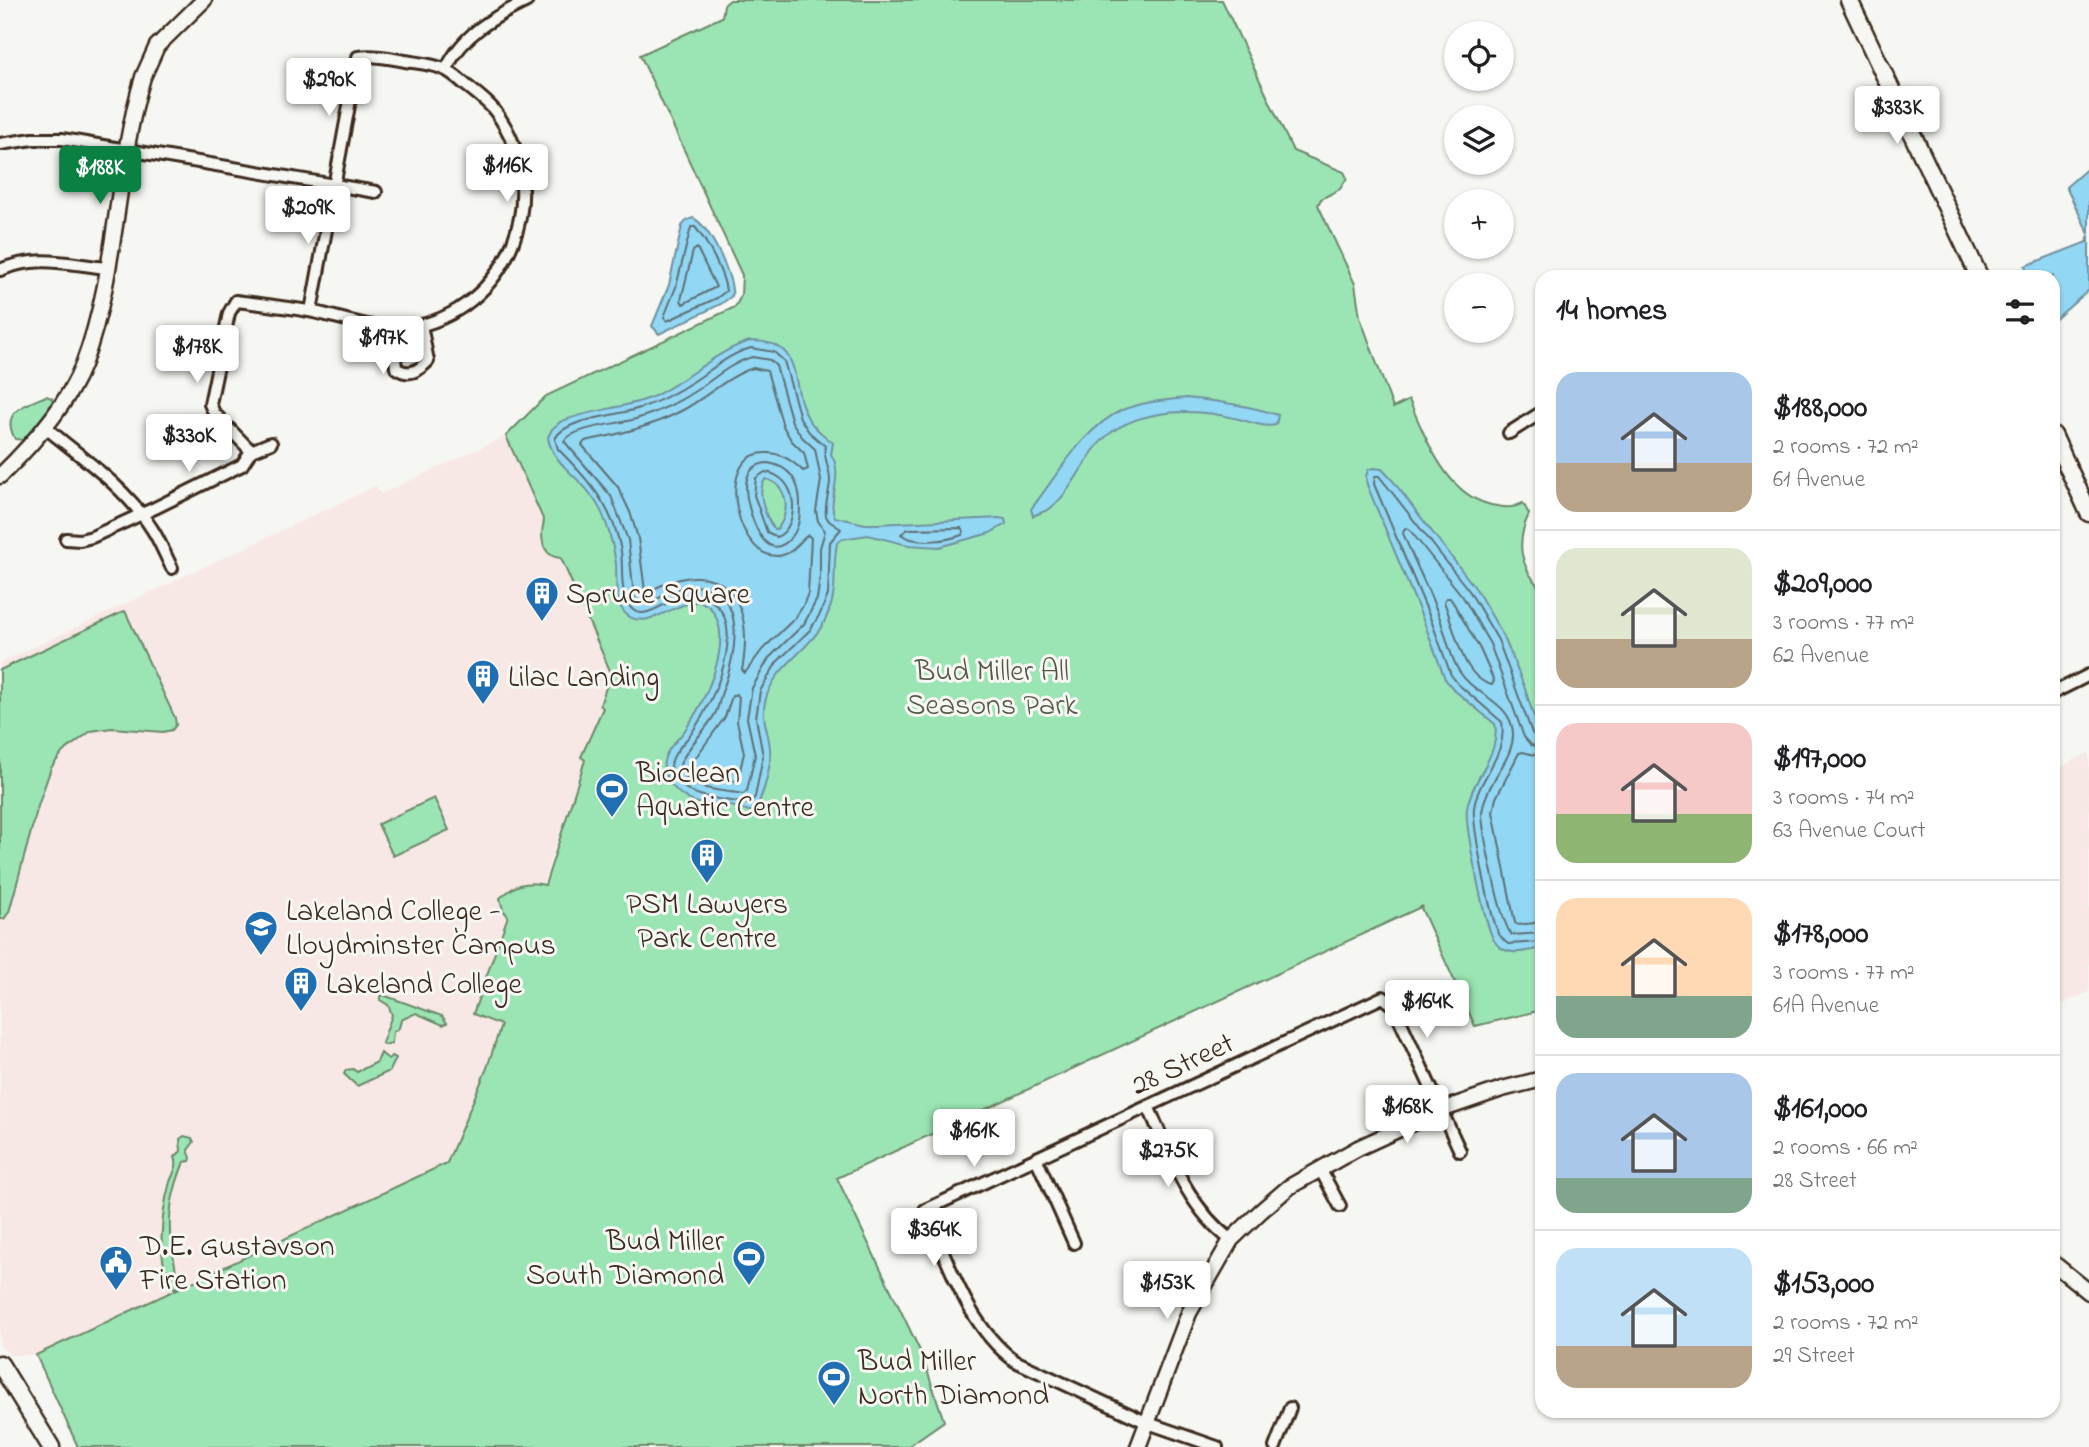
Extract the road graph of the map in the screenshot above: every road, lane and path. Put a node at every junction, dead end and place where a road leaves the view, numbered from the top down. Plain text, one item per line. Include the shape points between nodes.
1 (204, 0) edge
2 (1850, 0) edge
3 (527, 1) edge
4 (446, 70) junction
5 (0, 144) edge
6 (128, 150) junction
7 (334, 185) junction
8 (376, 192) dead end
9 (107, 268) junction
10 (0, 270) edge
11 (1976, 270) edge
12 (311, 311) junction
13 (421, 325) junction
14 (392, 328) junction
15 (1535, 416) edge
16 (46, 428) junction
17 (1509, 433) dead end
18 (271, 443) dead end
19 (2060, 450) edge
20 (251, 451) junction
21 (0, 476) edge
22 (2089, 513) edge
23 (141, 514) junction
24 (66, 539) dead end
25 (172, 568) dead end
26 (2089, 674) edge
27 (2060, 689) edge
28 (1535, 1081) edge
29 (1148, 1106) junction
30 (1441, 1110) junction
31 (1460, 1151) dead end
32 (1036, 1158) junction
33 (1320, 1169) junction
34 (1340, 1206) dead end
35 (1231, 1240) junction
36 (1074, 1243) dead end
37 (2060, 1269) edge
38 (2089, 1292) edge
39 (0, 1364) edge
40 (0, 1373) edge
41 (1290, 1408) dead end
42 (1147, 1423) junction
43 (43, 1447) edge
44 (51, 1447) edge
45 (1138, 1447) edge
46 (1217, 1447) edge
47 (1275, 1447) edge

1 - 6 street via 157,46 139,92
2 - 11 main road
3 - 4 street via 471,35
4 - 7 street via 358,57
4 - 13 street via 483,99 503,125 519,163 523,205 511,247 485,288 458,310
5 - 6 street via 55,138
6 - 7 street
6 - 9 street
7 - 8 street
7 - 12 street
9 - 10 street via 48,260
9 - 16 street via 82,368
12 - 14 street
12 - 20 street via 236,301 229,313 210,404
13 - 14 street
13 - 14 street via 428,361 409,373 396,368
15 - 17 street
16 - 21 street
16 - 23 street
18 - 20 street
19 - 22 main road
20 - 23 street via 242,465
23 - 24 street via 92,537
23 - 25 street
26 - 27 street
28 - 30 street
29 - 30 street, 28 Street via 1383,997 1393,1005
29 - 32 street, 28 Street
29 - 35 street via 1194,1204
30 - 31 street
30 - 33 street
32 - 36 street
32 - 42 street, 28 Street via 925,1210 972,1314 989,1338 1015,1361
33 - 34 street
33 - 35 street via 1289,1187
35 - 42 street via 1189,1313
37 - 38 street
39 - 44 main road
40 - 43 main road
41 - 47 street
42 - 45 street
42 - 46 street

